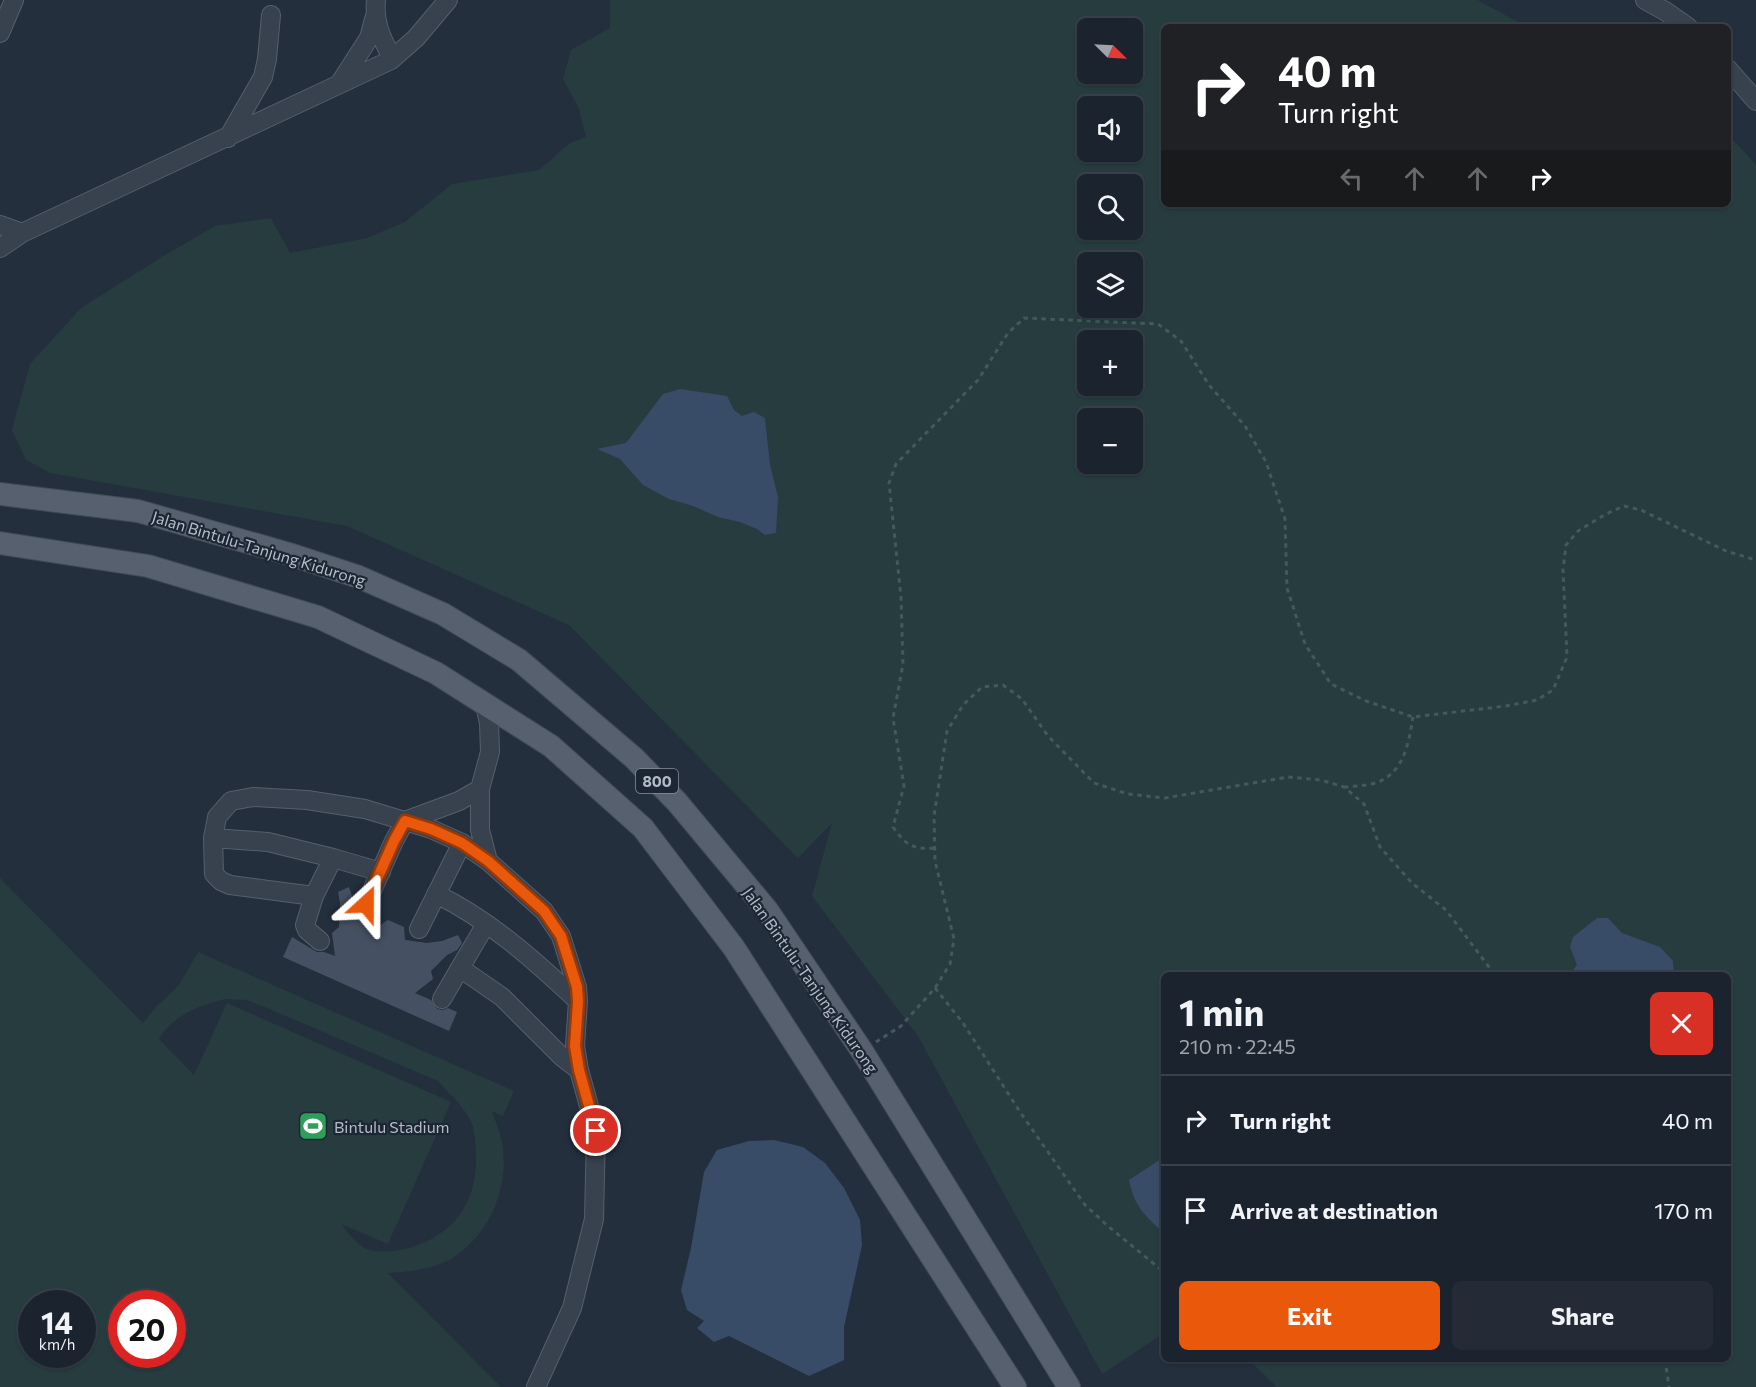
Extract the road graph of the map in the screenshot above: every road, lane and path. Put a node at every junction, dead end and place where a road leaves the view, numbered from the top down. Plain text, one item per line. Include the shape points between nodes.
1 (14, 0) edge
2 (448, 0) edge
3 (1645, 0) edge
4 (1671, 5) edge
5 (375, 8) edge
6 (271, 15) dead end
7 (1686, 24) edge
8 (0, 33) edge
9 (389, 52) dead end
10 (1731, 72) edge
11 (340, 83) junction
12 (1756, 101) edge
13 (228, 138) junction
14 (0, 225) edge
15 (22, 233) junction
16 (0, 248) edge
17 (0, 494) edge
18 (0, 543) edge
19 (1756, 560) edge
20 (485, 705) junction
21 (1413, 717) junction
22 (1344, 787) junction
23 (480, 789) junction
24 (405, 821) junction
25 (213, 838) junction
26 (462, 843) junction
27 (934, 848) junction
28 (333, 858) junction
29 (488, 861) junction
30 (381, 872) junction
31 (436, 894) junction
32 (314, 897) junction
33 (366, 904) dead end
34 (486, 924) junction
35 (419, 929) dead end
36 (320, 941) dead end
37 (460, 968) junction
38 (1493, 972) edge
39 (935, 988) junction
40 (442, 999) dead end
41 (578, 1002) junction
42 (862, 1051) junction
43 (579, 1070) junction
44 (1161, 1270) edge
45 (1665, 1362) edge
46 (536, 1387) edge
47 (1015, 1387) edge
48 (1069, 1387) edge
49 (1669, 1387) edge

1 - 8 street
2 - 11 street via 391,60
3 - 4 street
4 - 7 street
5 - 9 street via 381,37
5 - 11 street via 369,38
6 - 13 street via 263,77
10 - 12 street
11 - 13 street
13 - 15 street
14 - 15 street
15 - 16 street
17 - 42 main road, Jalan Bintulu-Tanjung Kidurong / 800 via 138,511 289,554 359,577 442,614 519,660 634,758 676,802 767,910
18 - 20 main road, 800 via 148,566 318,617 436,673
19 - 21 path via 1726,551 1641,510 1624,506 1606,514 1578,531 1566,545 1563,570 1568,657 1553,690 1537,700 1506,706
20 - 23 street via 490,753
20 - 47 main road, 800 via 551,746 643,828 734,948
21 - 22 path via 1409,746 1393,774 1377,783
21 - 27 path via 1331,684 1305,644 1287,588 1285,519 1266,462 1245,426 1209,385 1181,341 1158,324 1024,318 1008,333 978,380 897,464 889,483 901,597 903,664 893,718 904,786 893,827 904,842 922,849
22 - 27 path via 1287,777 1165,798 1128,794 1094,783 1048,736 1022,699 1003,685 982,687 963,705 947,731 934,816
22 - 38 path via 1364,804 1380,847 1412,883 1446,910
23 - 24 street
23 - 29 street via 480,830
24 - 25 street via 365,809 253,796 231,801 217,817
24 - 26 street
24 - 30 street
25 - 28 street via 268,842
25 - 32 street via 214,874 221,881
26 - 29 street
26 - 31 street
27 - 39 path via 954,939 950,964
28 - 30 street
28 - 32 street
29 - 41 street via 544,911 561,936
30 - 33 street
31 - 34 street
31 - 35 street
32 - 36 street via 304,925
34 - 37 street
34 - 41 street via 528,955
37 - 40 street
37 - 43 street via 502,997
39 - 42 path via 901,1026
39 - 44 path via 963,1023 1085,1204
41 - 43 street via 575,1046
42 - 48 main road, Jalan Bintulu-Tanjung Kidurong / 800
43 - 46 street via 596,1131 594,1219 572,1308
45 - 49 path

